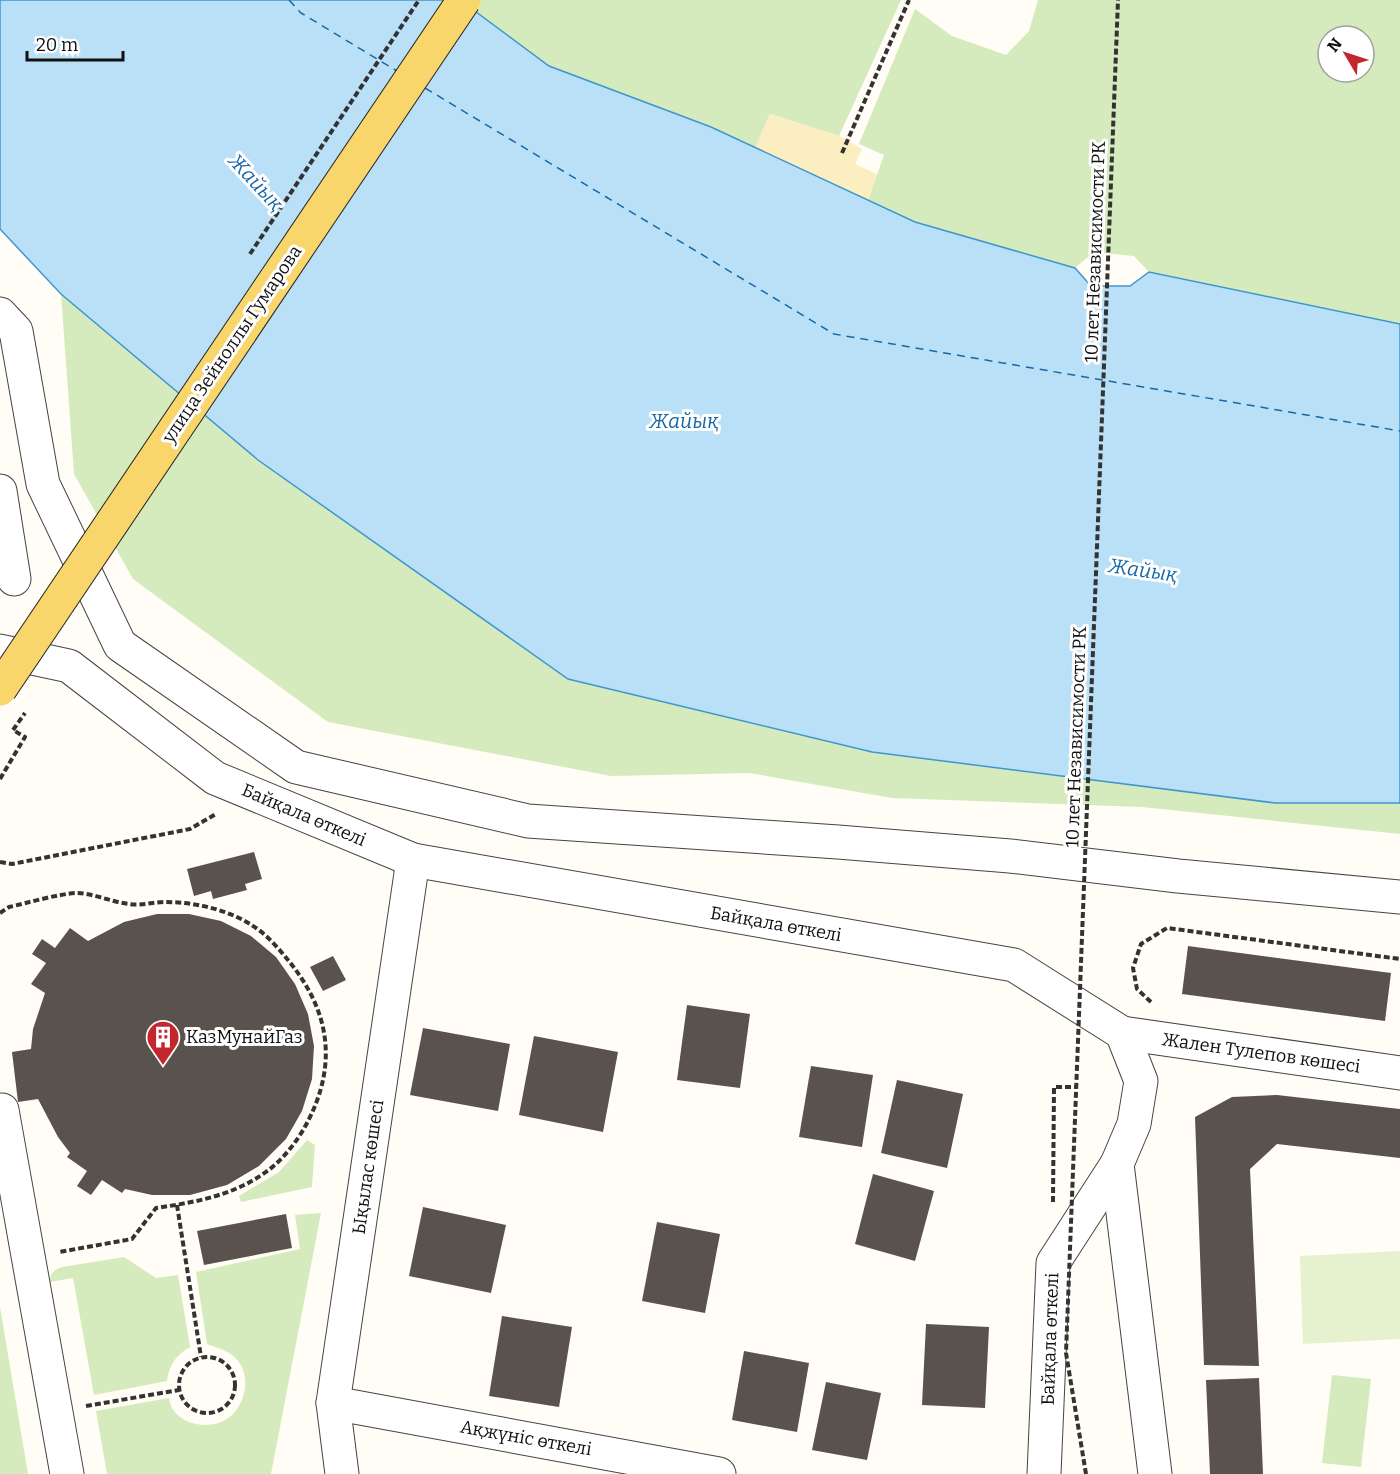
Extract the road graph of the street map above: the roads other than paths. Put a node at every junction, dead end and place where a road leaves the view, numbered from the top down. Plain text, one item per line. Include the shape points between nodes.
1 (464, 0) edge
2 (0, 314) edge
3 (0, 491) edge
4 (14, 579) dead end
5 (0, 651) edge
6 (0, 689) edge
7 (413, 860) junction
8 (1400, 897) edge
9 (1122, 1033) junction
10 (1400, 1073) edge
11 (1, 1105) edge
12 (1117, 1164) junction
13 (333, 1403) junction
14 (67, 1474) edge
15 (342, 1474) edge
16 (718, 1474) edge
17 (1044, 1474) edge
18 (1155, 1474) edge

1 - 6 main road, улица Зейноллы Гумарова, bridge
2 - 8 street via 16,331 43,484 120,645 296,767 528,821 1010,856
3 - 4 street
5 - 7 street, Байқала өткелі via 69,666 215,778
7 - 9 street, Байқала өткелі via 1014,965
7 - 13 street, Ықылас көшесі
9 - 10 street, Жален Тулепов көшесі
9 - 12 street, Байқала өткелі via 1141,1081 1134,1124
11 - 14 street
12 - 17 street, Байқала өткелі via 1053,1263
12 - 18 street
13 - 15 street, Ықылас көшесі
13 - 16 street, Ақжүніс өткелі

